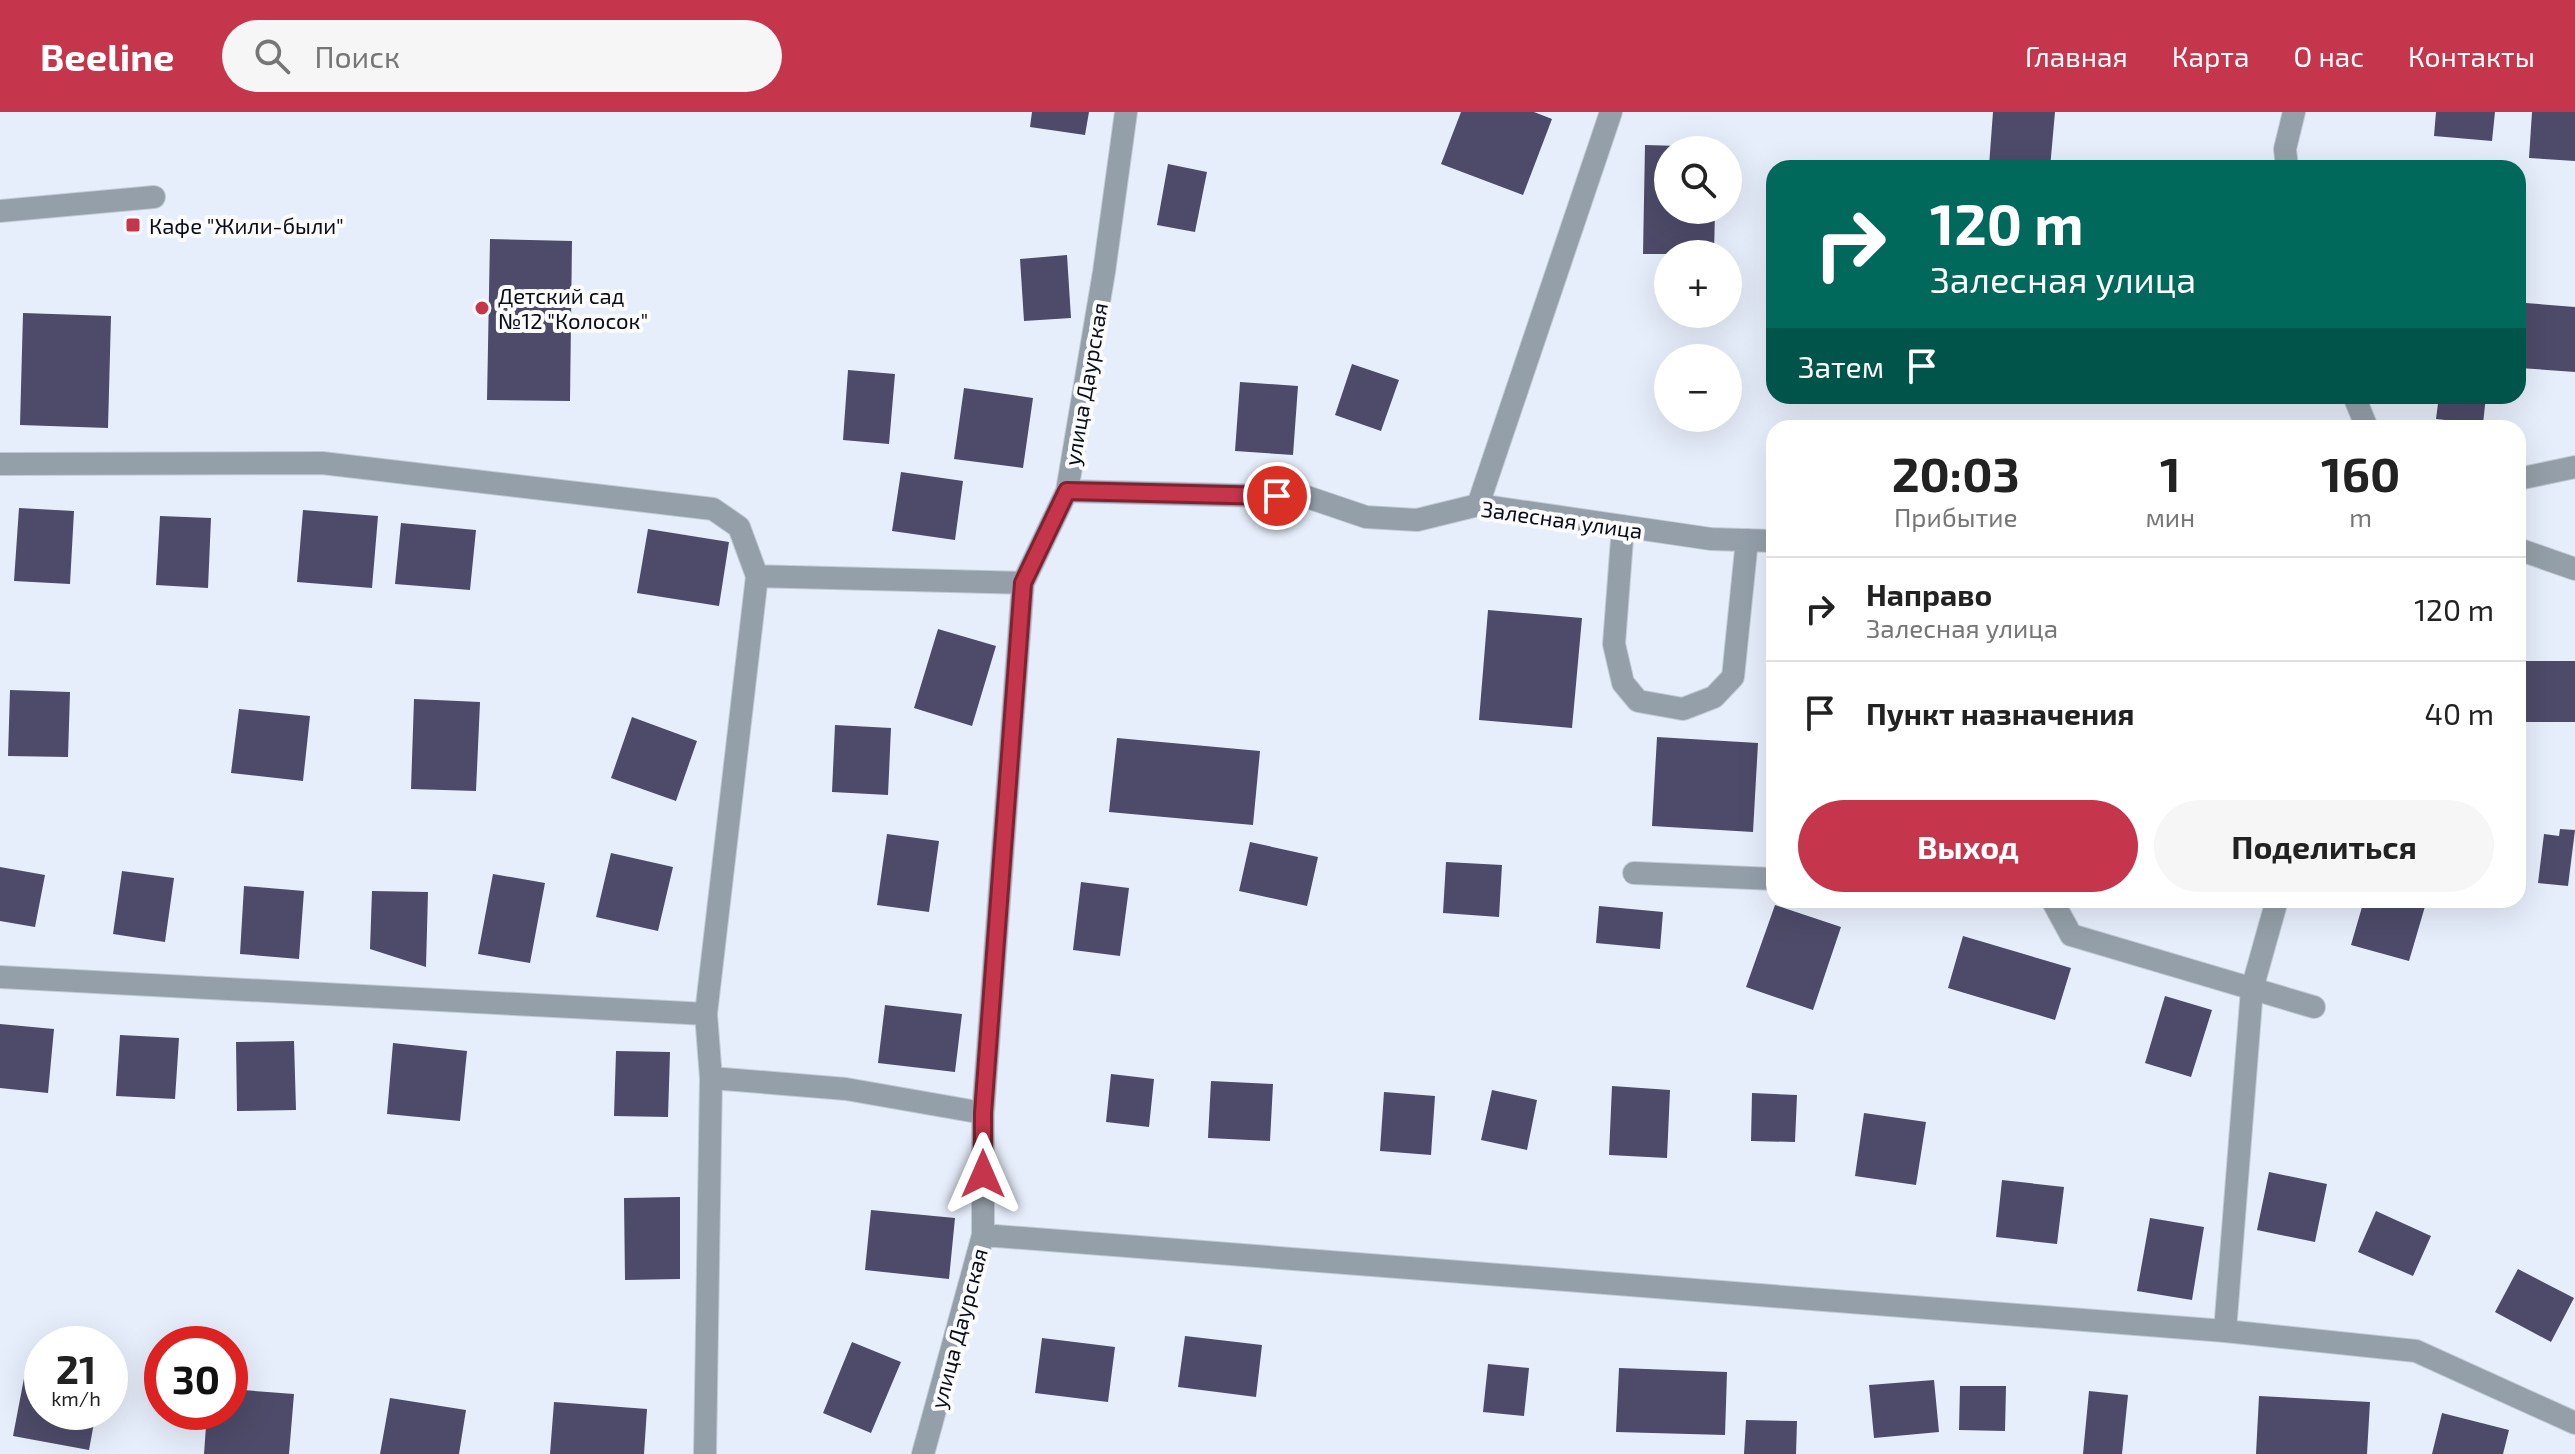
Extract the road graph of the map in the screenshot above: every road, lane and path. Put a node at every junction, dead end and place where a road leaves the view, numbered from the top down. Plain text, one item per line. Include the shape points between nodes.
1 (1126, 112) edge
2 (1611, 112) edge
3 (2294, 112) edge
4 (2286, 160) edge
5 (154, 197) dead end
6 (0, 211) edge
7 (0, 464) edge
8 (2575, 467) edge
9 (2526, 477) edge
10 (1067, 491) junction
11 (1478, 505) junction
12 (1623, 526) junction
13 (1747, 540) junction
14 (1766, 541) edge
15 (2526, 552) edge
16 (2575, 569) edge
17 (757, 576) junction
18 (1023, 583) junction
19 (1634, 873) dead end
20 (1766, 879) edge
21 (2056, 908) edge
22 (2275, 908) edge
23 (0, 977) edge
24 (2252, 989) junction
25 (2314, 1007) dead end
26 (706, 1014) junction
27 (711, 1078) junction
28 (983, 1113) junction
29 (983, 1235) junction
30 (2225, 1331) junction
31 (2575, 1423) edge
32 (705, 1454) edge
33 (923, 1454) edge

1 - 10 street, улица Даурская
2 - 11 street
3 - 4 street
5 - 6 street
7 - 17 street via 322,463 713,509 739,527
8 - 9 street
10 - 11 street, Залесная улица via 1307,497 1366,517 1417,520
10 - 18 street, улица Даурская
11 - 12 street, Залесная улица
12 - 13 street, Залесная улица
12 - 13 street via 1614,644 1623,683 1638,701 1683,709 1714,697 1733,677
13 - 14 street, Залесная улица
15 - 16 street
17 - 18 street
17 - 26 street
18 - 28 street, улица Даурская
19 - 20 street
21 - 24 street via 2071,935
22 - 24 street
23 - 26 street
24 - 25 street
24 - 30 street
26 - 27 street
27 - 28 street via 846,1089
27 - 32 street
28 - 29 street, улица Даурская
29 - 30 street
29 - 33 street, улица Даурская
30 - 31 street via 2416,1351

